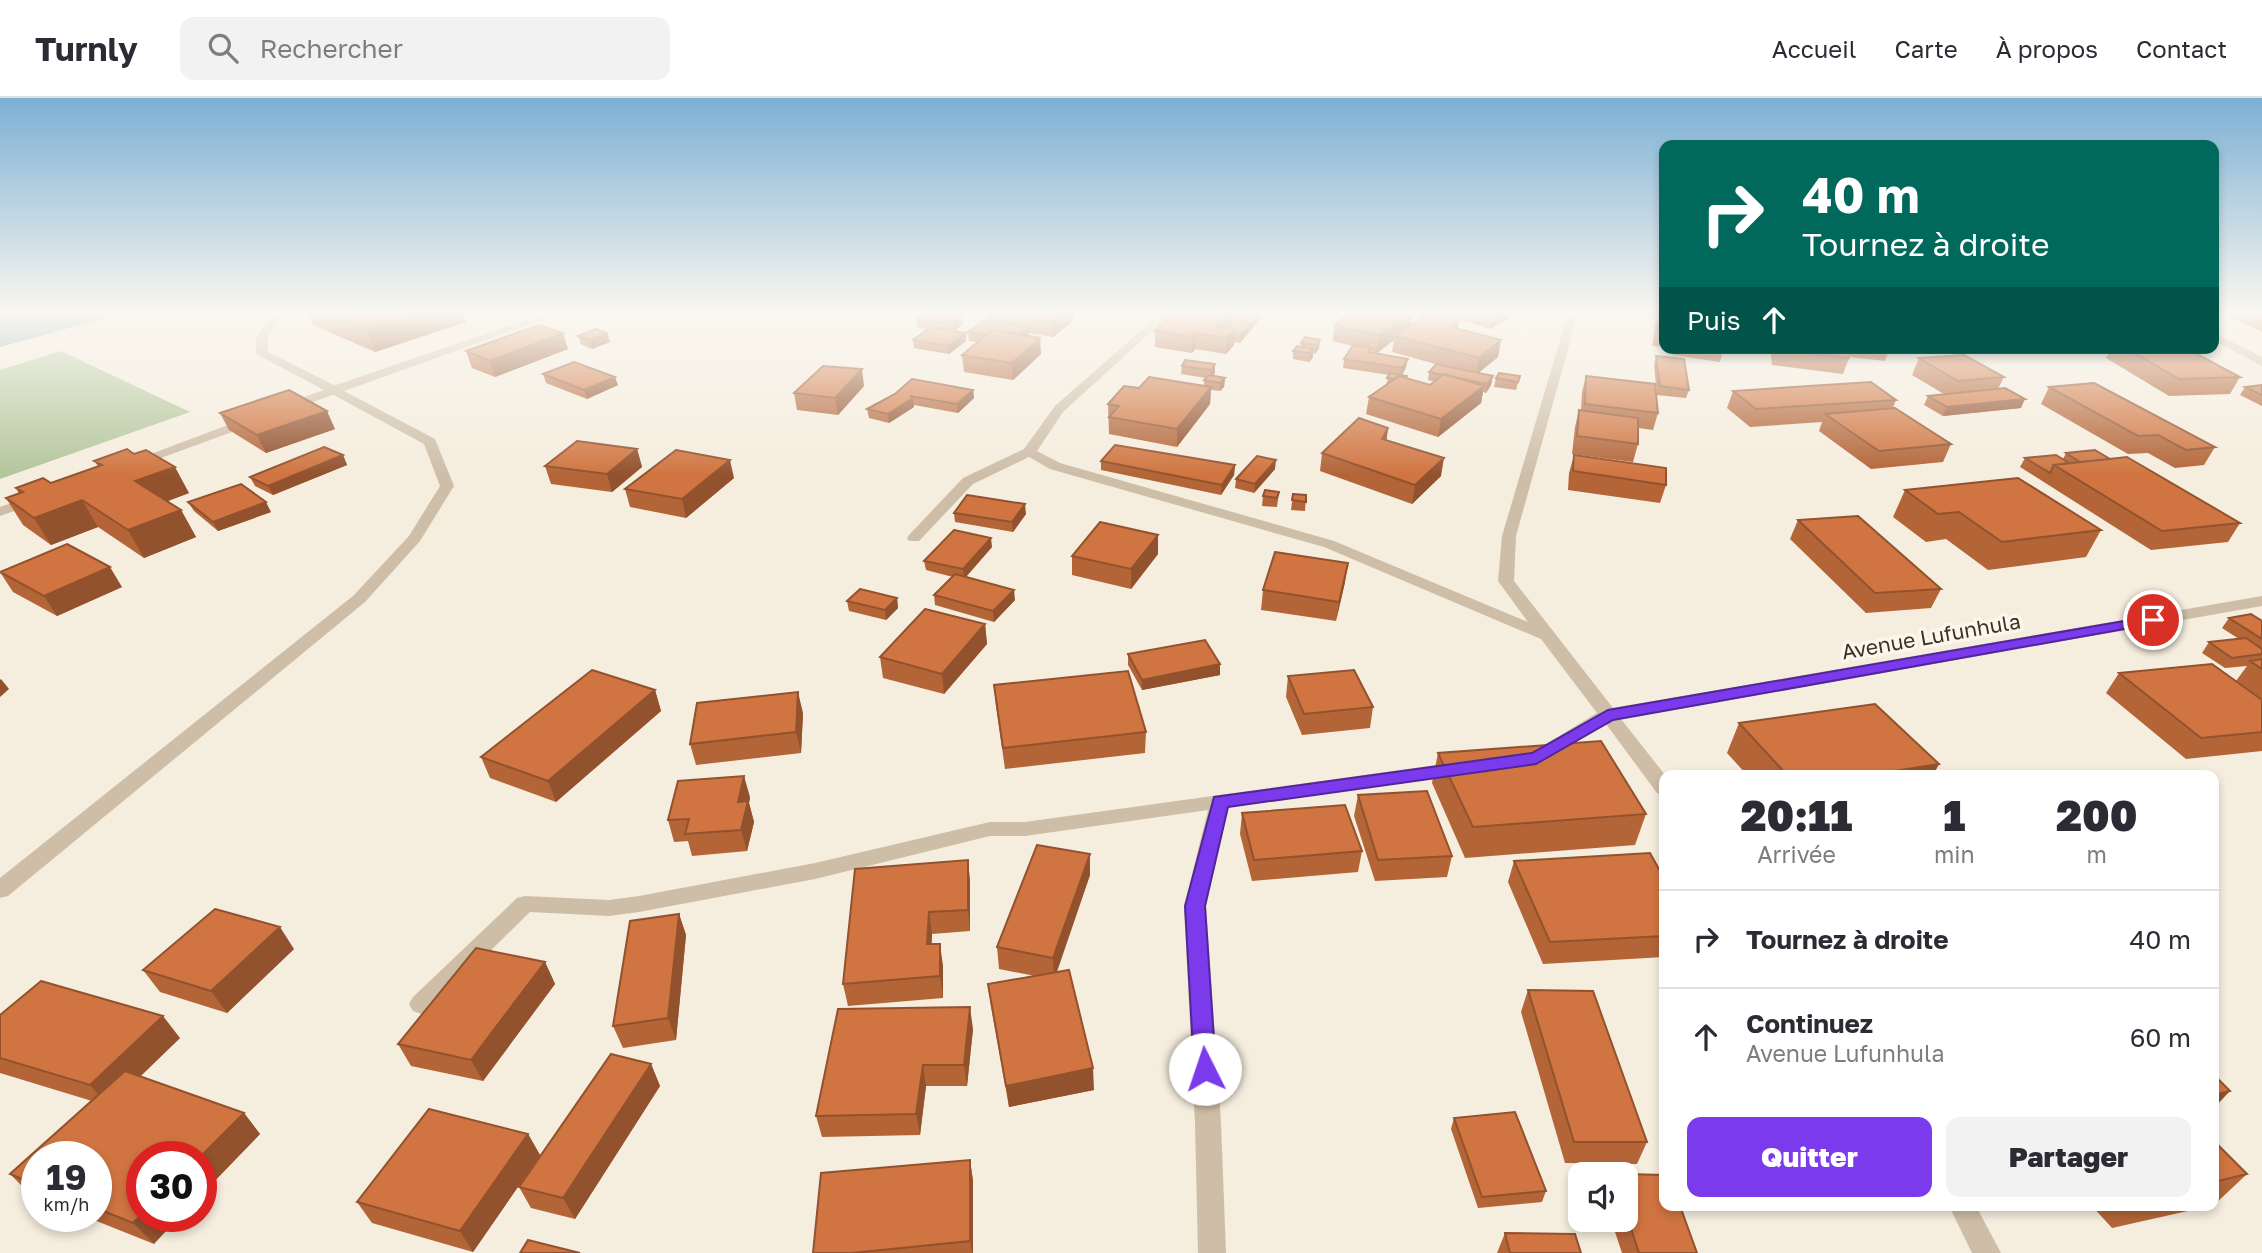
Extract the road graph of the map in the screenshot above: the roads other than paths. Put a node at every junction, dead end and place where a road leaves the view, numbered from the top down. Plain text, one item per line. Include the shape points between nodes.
1 (288, 367) edge
2 (401, 367) edge
3 (1106, 367) edge
4 (1557, 367) edge
5 (334, 390) junction
6 (1029, 452) junction
7 (126, 466) edge
8 (50, 493) edge
9 (0, 512) edge
10 (914, 538) dead end
11 (2262, 601) edge
12 (1546, 635) junction
13 (1608, 715) junction
14 (1513, 761) edge
15 (1475, 766) edge
16 (1659, 781) edge
17 (1220, 801) junction
18 (0, 890) edge
19 (421, 1004) dead end
20 (1965, 1211) edge
21 (1212, 1253) edge
22 (1987, 1253) edge

1 - 5 street
2 - 5 street
3 - 6 street via 1059,408
4 - 12 street via 1508,536 1506,581
5 - 7 street
5 - 18 street via 429,442 447,486 415,538 359,599
6 - 10 street via 968,481
6 - 12 street via 1055,466 1329,544
8 - 9 street
11 - 13 street, Avenue Lufunhula
12 - 13 street
13 - 14 street via 1536,758
13 - 16 street
15 - 17 street
17 - 19 street via 1024,829 990,828 815,870 639,904 609,908 525,904
17 - 21 street via 1195,906
20 - 22 street

